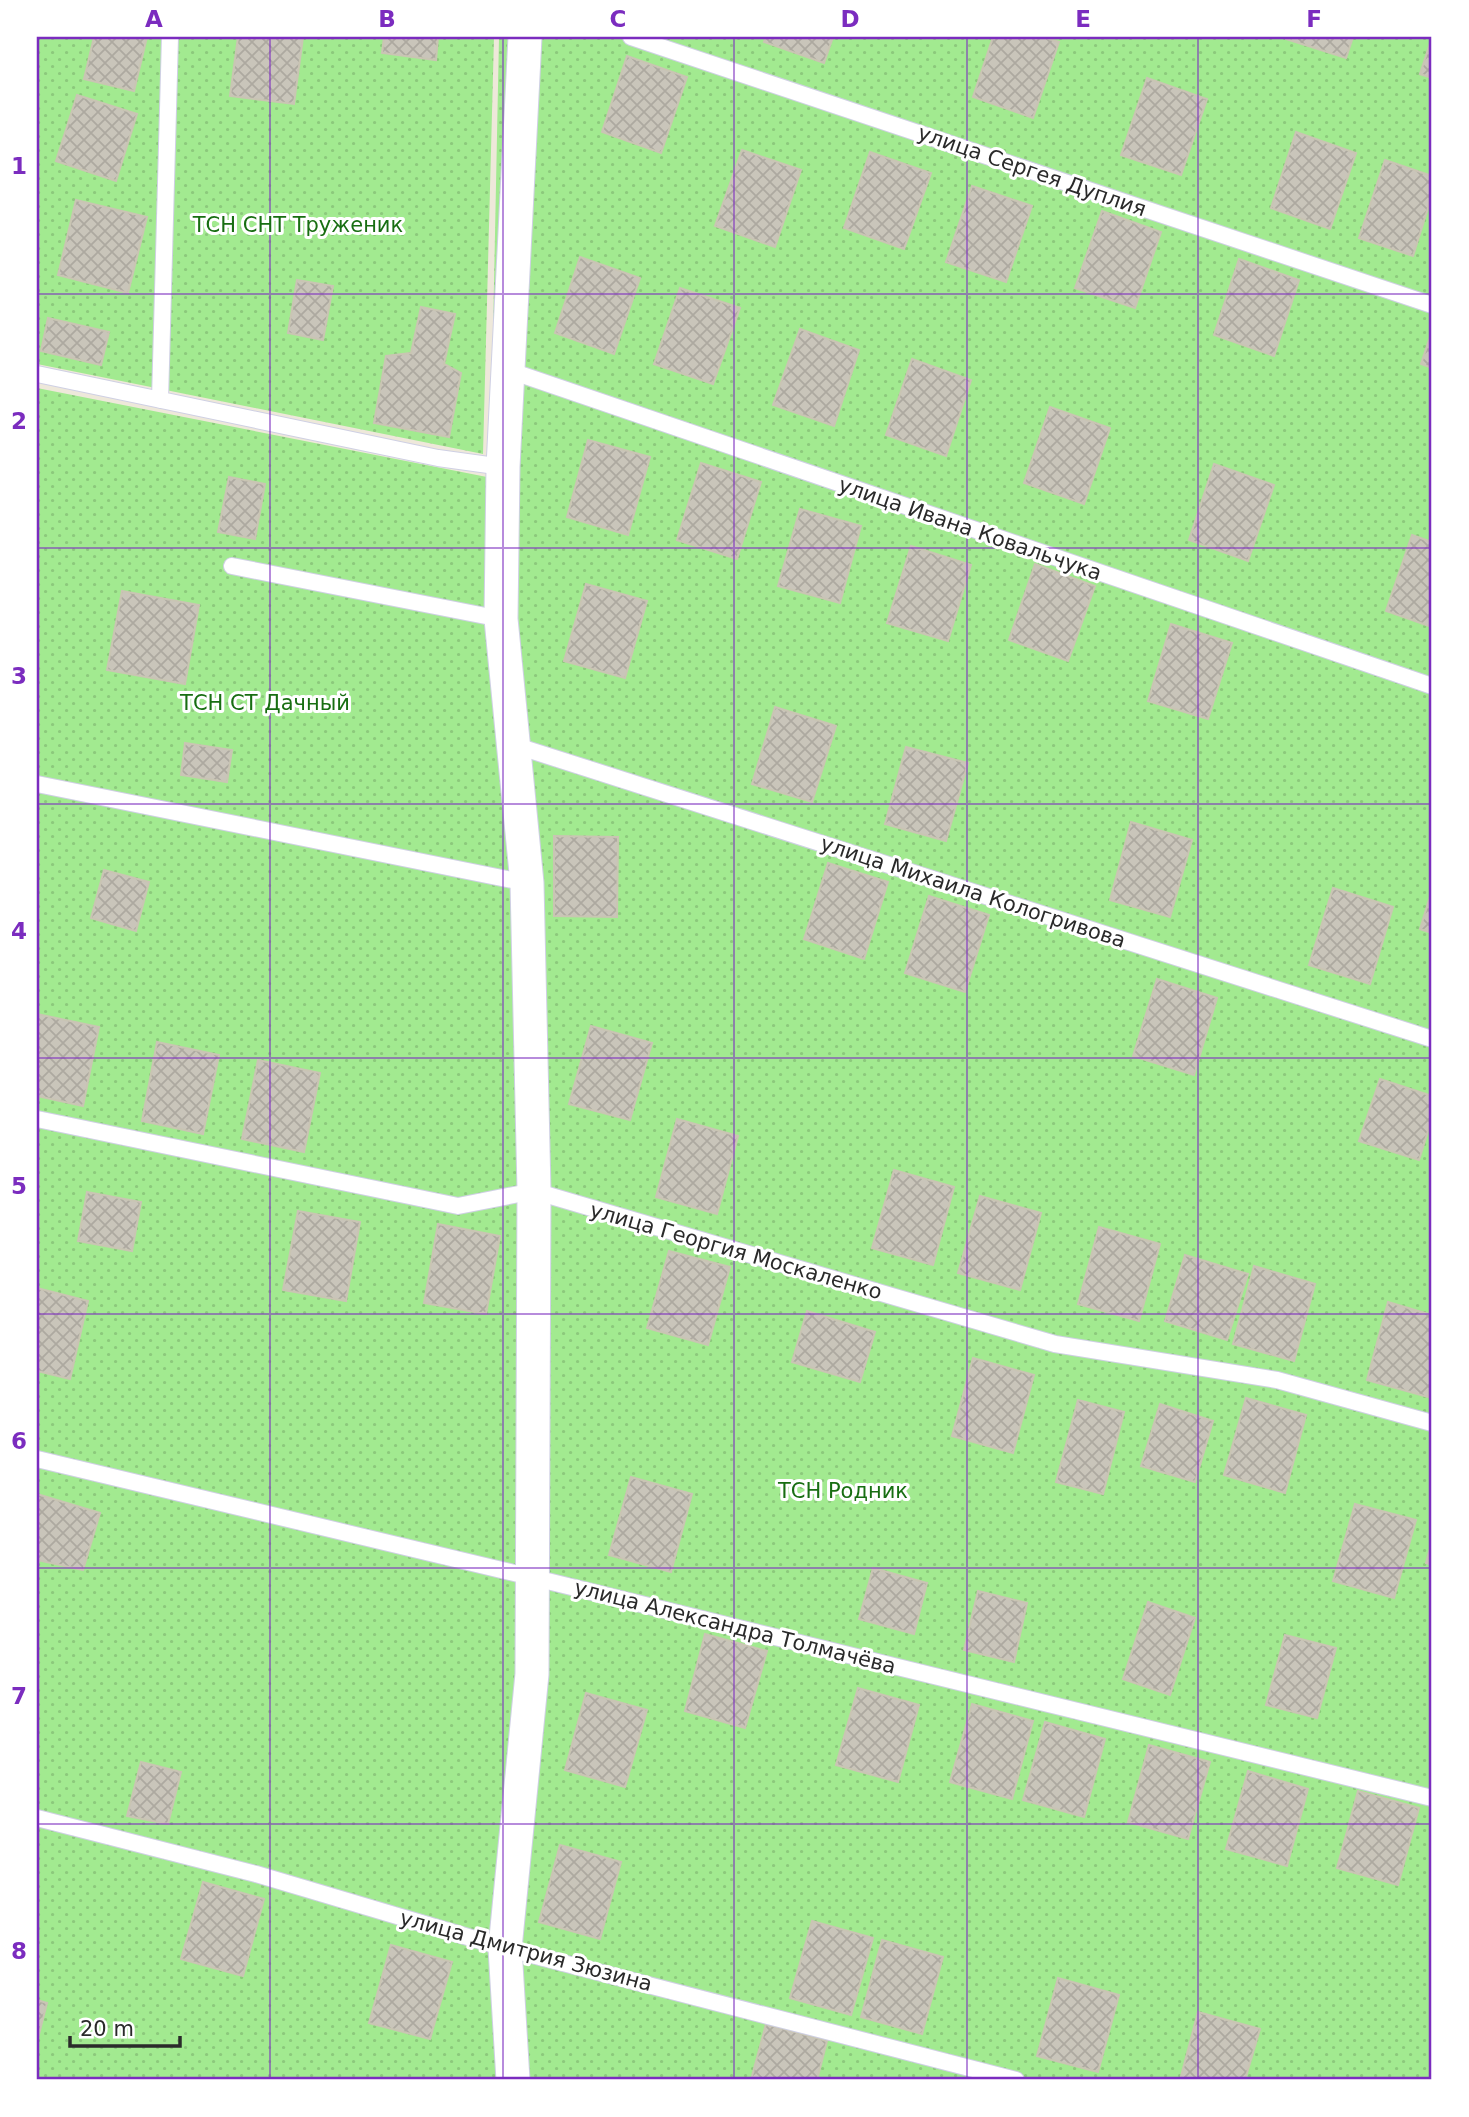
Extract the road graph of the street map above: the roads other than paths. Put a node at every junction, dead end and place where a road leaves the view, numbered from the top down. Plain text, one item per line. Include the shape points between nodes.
1 (170, 37) edge
2 (525, 37) edge
3 (631, 37) edge
4 (1432, 305) edge
5 (508, 370) junction
6 (37, 374) edge
7 (160, 400) junction
8 (503, 467) junction
9 (232, 566) dead end
10 (501, 619) junction
11 (1432, 686) edge
12 (514, 745) junction
13 (37, 784) edge
14 (527, 883) junction
15 (1432, 1039) edge
16 (37, 1119) edge
17 (534, 1191) junction
18 (1432, 1423) edge
19 (37, 1459) edge
20 (531, 1577) junction
21 (1432, 1798) edge
22 (37, 1818) edge
23 (505, 1948) junction
24 (513, 2080) edge
25 (1016, 2080) edge

1 - 7 lane
2 - 5 street
3 - 4 lane, улица Сергея Дуплия
5 - 8 street
5 - 11 lane, улица Ивана Ковальчука
6 - 7 lane
7 - 8 lane via 438,458
8 - 10 street
9 - 10 lane
10 - 12 street
12 - 14 street
12 - 15 lane, улица Михаила Кологривова
13 - 14 lane
14 - 17 street
16 - 17 lane, улица Георгия Москаленко via 458,1206
17 - 18 lane, улица Георгия Москаленко via 1055,1344 1277,1381
17 - 20 street
19 - 20 lane, улица Александра Толмачёва
20 - 21 lane, улица Александра Толмачёва
20 - 23 street via 532,1674
22 - 23 lane, улица Дмитрия Зюзина via 256,1874
23 - 24 street
23 - 25 lane, улица Дмитрия Зюзина

